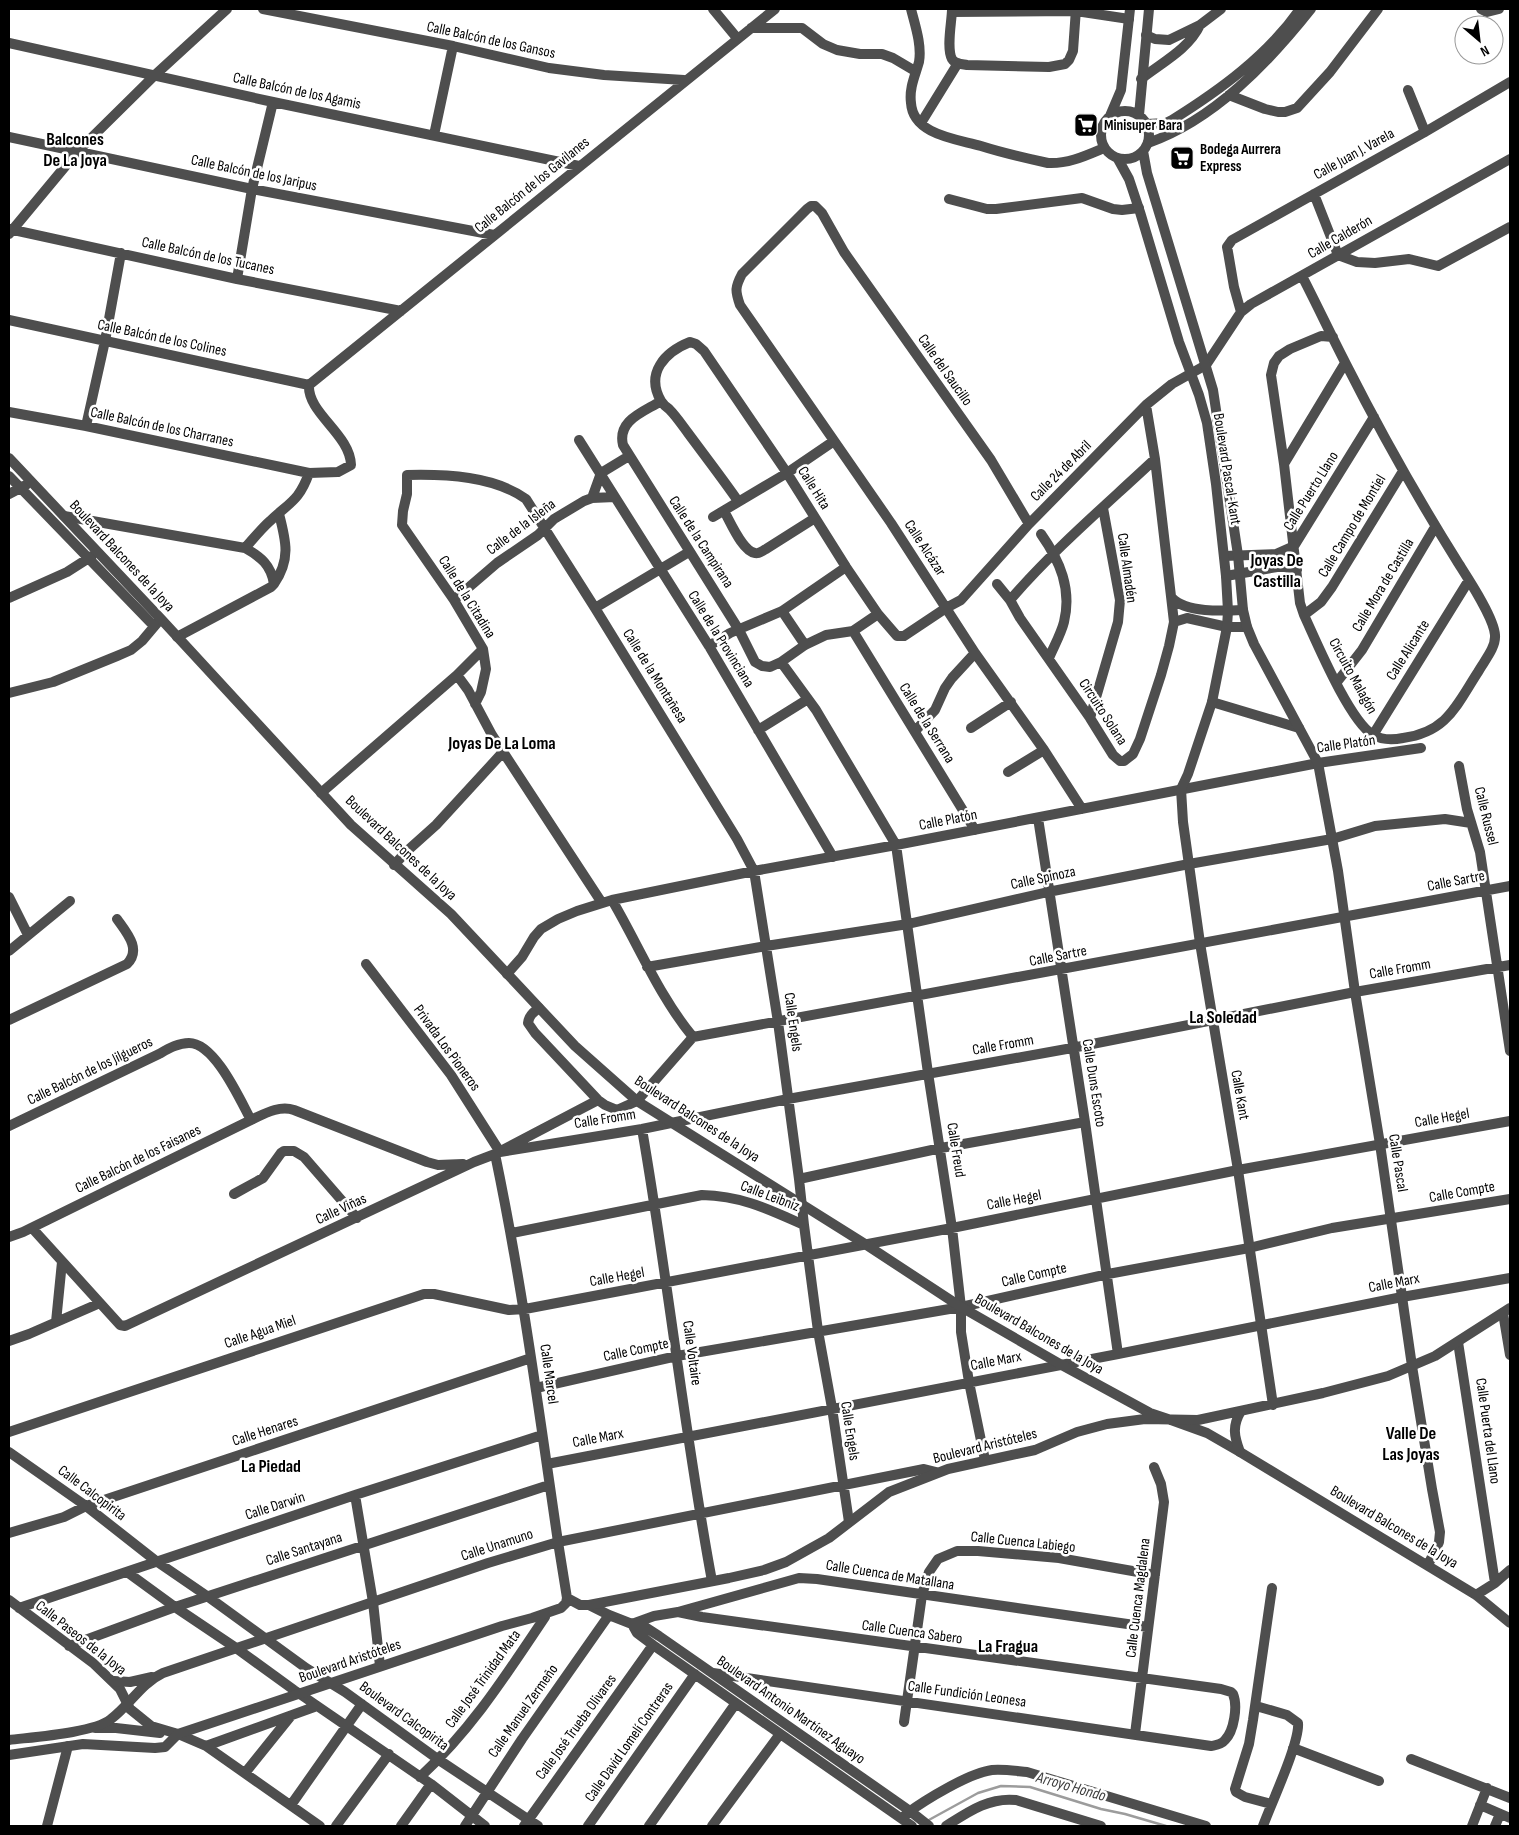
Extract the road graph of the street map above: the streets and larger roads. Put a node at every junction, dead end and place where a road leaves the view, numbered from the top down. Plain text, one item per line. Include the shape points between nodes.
1 (228, 9) edge
2 (263, 9) edge
3 (713, 9) edge
4 (775, 9) edge
5 (910, 9) edge
6 (1149, 9) edge
7 (1221, 9) edge
8 (1300, 9) edge
9 (1311, 9) edge
10 (1378, 9) edge
11 (1481, 9) edge
12 (1500, 9) edge
13 (1076, 10) edge
14 (952, 11) edge
15 (1208, 13) edge
16 (1130, 14) edge
17 (1200, 25) junction
18 (751, 28) junction
19 (1146, 35) junction
20 (737, 38) junction
21 (9, 43) edge
22 (453, 46) junction
23 (958, 63) junction
24 (915, 71) junction
25 (155, 76) junction
26 (1141, 79) junction
27 (684, 80) junction
28 (1510, 82) edge
29 (1408, 90) dead end
30 (1229, 95) junction
31 (273, 102) junction
32 (1139, 115) junction
33 (1110, 116) junction
34 (921, 123) junction
35 (1147, 124) junction
36 (1425, 132) junction
37 (434, 135) junction
38 (9, 137) edge
39 (1146, 147) junction
40 (1104, 148) junction
41 (78, 151) junction
42 (1118, 159) junction
43 (1510, 159) edge
44 (579, 166) junction
45 (252, 189) junction
46 (1314, 194) junction
47 (949, 199) dead end
48 (1139, 208) junction
49 (1510, 227) edge
50 (10, 231) edge
51 (494, 235) junction
52 (121, 253) junction
53 (1338, 255) junction
54 (1302, 276) junction
55 (237, 279) junction
56 (740, 305) joint
57 (401, 311) junction
58 (1241, 312) junction
59 (9, 320) edge
60 (1333, 337) junction
61 (105, 341) junction
62 (1345, 363) junction
63 (1206, 365) junction
64 (1190, 373) junction
65 (309, 386) junction
66 (661, 401) junction
67 (1146, 405) junction
68 (9, 412) edge
69 (1374, 417) junction
70 (86, 426) junction
71 (579, 440) dead end
72 (834, 441) junction
73 (629, 456) junction
74 (9, 458) edge
75 (1155, 459) junction
76 (1284, 464) junction
77 (1403, 471) junction
78 (309, 473) junction
79 (601, 473) junction
80 (787, 473) junction
81 (9, 476) edge
82 (32, 482) junction
83 (21, 488) junction
84 (9, 494) edge
85 (615, 497) junction
86 (592, 498) junction
87 (526, 499) joint
88 (738, 501) junction
89 (1103, 508) junction
90 (724, 510) junction
91 (278, 514) junction
92 (64, 516) junction
93 (713, 517) dead end
94 (815, 518) junction
95 (1029, 524) junction
96 (1435, 527) junction
97 (545, 528) junction
98 (1041, 534) dead end
99 (1294, 546) junction
100 (245, 548) junction
101 (97, 552) junction
102 (689, 552) junction
103 (1055, 553) junction
104 (1238, 555) junction
105 (1224, 556) junction
106 (88, 559) junction
107 (846, 567) junction
108 (660, 570) junction
109 (1297, 570) junction
110 (1240, 574) junction
111 (1226, 576) junction
112 (1469, 580) junction
113 (274, 584) junction
114 (997, 584) dead end
115 (9, 598) edge
116 (1172, 598) junction
117 (454, 600) junction
118 (1010, 600) junction
119 (595, 608) junction
120 (946, 608) junction
121 (1243, 610) junction
122 (782, 611) junction
123 (1228, 611) junction
124 (878, 614) junction
125 (1304, 615) junction
126 (157, 622) junction
127 (1174, 622) junction
128 (1247, 627) junction
129 (1227, 628) junction
130 (739, 630) junction
131 (853, 632) junction
132 (177, 637) junction
133 (805, 645) junction
134 (709, 646) junction
135 (483, 648) junction
136 (975, 654) junction
137 (1049, 658) junction
138 (781, 662) junction
139 (456, 675) junction
140 (1337, 682) junction
141 (9, 693) edge
142 (808, 699) junction
143 (1011, 702) junction
144 (1212, 702) junction
145 (475, 704) junction
146 (1090, 718) junction
147 (971, 728) dead end
148 (1298, 728) junction
149 (758, 730) junction
150 (915, 731) junction
151 (1373, 735) junction
152 (1421, 748) dead end
153 (1044, 750) junction
154 (504, 751) junction
155 (1318, 763) junction
156 (1459, 766) dead end
157 (1008, 772) dead end
158 (1181, 789) junction
159 (322, 793) junction
160 (1082, 809) junction
161 (1468, 809) junction
162 (1038, 818) junction
163 (1445, 819) junction
164 (1471, 823) junction
165 (975, 830) junction
166 (1332, 838) junction
167 (896, 845) junction
168 (833, 857) junction
169 (1189, 864) junction
170 (394, 865) junction
171 (754, 870) junction
172 (1510, 886) edge
173 (1486, 890) junction
174 (1048, 892) junction
175 (9, 897) edge
176 (70, 901) dead end
177 (607, 901) junction
178 (1344, 918) junction
179 (117, 919) dead end
180 (908, 924) junction
181 (28, 935) junction
182 (1200, 943) junction
183 (766, 946) junction
184 (9, 951) edge
185 (366, 964) dead end
186 (1510, 965) edge
187 (647, 967) junction
188 (1496, 968) junction
189 (1060, 970) junction
190 (507, 974) junction
191 (1355, 992) junction
192 (917, 997) junction
193 (539, 1008) junction
194 (9, 1020) edge
195 (1212, 1021) junction
196 (778, 1022) junction
197 (694, 1037) junction
198 (1510, 1047) edge
199 (1072, 1048) junction
200 (928, 1073) junction
201 (788, 1099) junction
202 (598, 1100) junction
203 (637, 1101) junction
204 (251, 1120) junction
205 (1510, 1121) edge
206 (1085, 1122) junction
207 (672, 1123) junction
208 (9, 1126) edge
209 (642, 1128) junction
210 (1380, 1144) junction
211 (940, 1148) junction
212 (498, 1153) junction
213 (474, 1162) junction
214 (1238, 1170) junction
215 (799, 1179) junction
216 (234, 1194) dead end
217 (1096, 1199) junction
218 (1510, 1199) edge
219 (801, 1204) junction
220 (655, 1205) junction
221 (357, 1218) junction
222 (1392, 1220) junction
223 (804, 1225) junction
224 (32, 1228) junction
225 (952, 1228) junction
226 (512, 1233) junction
227 (9, 1237) edge
228 (865, 1244) junction
229 (1249, 1248) junction
230 (808, 1256) junction
231 (62, 1262) junction
232 (1108, 1274) junction
233 (1510, 1278) edge
234 (667, 1283) junction
235 (1402, 1297) junction
236 (100, 1303) junction
237 (961, 1307) junction
238 (525, 1309) junction
239 (1507, 1310) edge
240 (56, 1322) junction
241 (1261, 1324) junction
242 (818, 1331) junction
243 (9, 1341) edge
244 (1458, 1342) junction
245 (1118, 1354) junction
246 (1510, 1355) edge
247 (677, 1356) junction
248 (532, 1358) junction
249 (1060, 1364) junction
250 (1412, 1366) junction
251 (969, 1382) junction
252 (536, 1388) junction
253 (1273, 1405) junction
254 (832, 1408) junction
255 (1242, 1411) junction
256 (1171, 1420) junction
257 (9, 1432) edge
258 (542, 1435) junction
259 (689, 1436) junction
260 (1240, 1452) junction
261 (12, 1456) edge
262 (985, 1460) junction
263 (546, 1464) junction
264 (1154, 1467) dead end
265 (936, 1472) junction
266 (843, 1484) junction
267 (549, 1485) junction
268 (355, 1495) junction
269 (86, 1506) junction
270 (700, 1513) junction
271 (849, 1522) junction
272 (9, 1533) edge
273 (558, 1542) junction
274 (364, 1545) junction
275 (156, 1562) junction
276 (1428, 1565) junction
277 (1510, 1570) edge
278 (127, 1572) junction
279 (1155, 1575) junction
280 (712, 1581) junction
281 (1495, 1583) junction
282 (1272, 1588) dead end
283 (922, 1595) junction
284 (1476, 1595) junction
285 (207, 1596) junction
286 (567, 1598) junction
287 (9, 1600) edge
288 (373, 1602) junction
289 (589, 1605) junction
290 (174, 1607) junction
291 (18, 1608) junction
292 (678, 1612) junction
293 (609, 1615) junction
294 (545, 1617) junction
295 (532, 1618) junction
296 (1510, 1623) edge
297 (632, 1624) junction
298 (1148, 1627) junction
299 (264, 1638) junction
300 (654, 1645) junction
301 (69, 1646) junction
302 (236, 1648) junction
303 (915, 1648) junction
304 (380, 1666) junction
305 (712, 1673) junction
306 (695, 1674) junction
307 (156, 1677) junction
308 (1142, 1679) junction
309 (114, 1681) junction
310 (330, 1683) junction
311 (299, 1694) junction
312 (907, 1701) junction
313 (127, 1703) junction
314 (736, 1703) junction
315 (362, 1704) junction
316 (317, 1706) junction
317 (1256, 1706) junction
318 (291, 1716) junction
319 (904, 1722) dead end
320 (346, 1726) junction
321 (95, 1728) junction
322 (178, 1734) junction
323 (780, 1734) junction
324 (1135, 1734) junction
325 (9, 1740) edge
326 (1217, 1745) joint
327 (68, 1746) junction
328 (206, 1746) junction
329 (1293, 1748) junction
330 (9, 1754) edge
331 (389, 1754) junction
332 (1411, 1759) dead end
333 (439, 1760) junction
334 (245, 1773) junction
335 (420, 1777) junction
336 (1379, 1781) dead end
337 (431, 1784) junction
338 (1487, 1788) junction
339 (488, 1792) junction
340 (1510, 1798) edge
341 (291, 1804) junction
342 (1271, 1804) junction
343 (1480, 1805) junction
344 (910, 1811) junction
345 (1500, 1814) junction
346 (471, 1816) junction
347 (899, 1818) junction
348 (1510, 1818) edge
349 (526, 1823) edge
350 (925, 1823) edge
351 (47, 1826) edge
352 (320, 1826) edge
353 (336, 1826) edge
354 (401, 1826) edge
355 (465, 1826) edge
356 (485, 1826) edge
357 (538, 1826) edge
358 (588, 1826) edge
359 (648, 1826) edge
360 (712, 1826) edge
361 (912, 1826) edge
362 (946, 1826) edge
363 (1102, 1826) edge
364 (1206, 1826) edge
365 (1263, 1826) edge
366 (1472, 1826) edge
367 (1495, 1826) edge

1 - 25 street
2 - 22 street, Calle Balcón de los Gansos
3 - 20 street
4 - 18 street, Calle Balcón de los Gavilanes
5 - 24 street via 918,41 919,57
6 - 19 street
7 - 15 street
8 - 35 street via 1266,49 1223,86 1172,120
9 - 30 street via 1273,55
10 - 30 street via 1330,72 1297,108 1278,112
11 - 12 street via 1487,12
13 - 14 street
13 - 16 street
13 - 23 street via 1072,51 1064,64 1049,67
14 - 23 street via 950,49 952,59
15 - 17 street
16 - 33 street via 1121,90
17 - 19 street via 1169,40
17 - 26 street via 1188,43
18 - 20 street, Calle Balcón de los Gavilanes
18 - 24 street via 802,28 837,50 882,54
19 - 26 street
20 - 27 street, Calle Balcón de los Gavilanes
21 - 25 street, Calle Balcón de los Agamis
22 - 27 street, Calle Balcón de los Gansos via 549,68
22 - 37 street
23 - 34 street
24 - 34 street via 910,102 912,114
25 - 31 street, Calle Balcón de los Agamis
25 - 41 street
26 - 32 street
27 - 44 street, Calle Balcón de los Gavilanes
28 - 36 street, Calle Juan J. Varela
29 - 36 street
30 - 39 street
31 - 37 street, Calle Balcón de los Agamis
31 - 45 street
32 - 33 street via 1119,111
32 - 35 street
33 - 40 street via 1100,131
34 - 40 street via 949,139 1048,163 1070,162
35 - 39 street
36 - 46 street, Calle Juan J. Varela
37 - 44 street, Calle Balcón de los Agamis
38 - 41 street, Calle Balcón de los Jaripus
39 - 42 street via 1136,157
39 - 63 street, Boulevard Pascal-Kant via 1147,172
40 - 42 street
41 - 45 street, Calle Balcón de los Jaripus
41 - 50 street
42 - 48 street, Boulevard Pascal-Kant
43 - 53 street, Calle Calderón
44 - 51 street, Calle Balcón de los Gavilanes
45 - 51 street, Calle Balcón de los Jaripus
45 - 55 street
46 - 53 street
46 - 58 street, Calle Juan J. Varela via 1232,240 1227,247
47 - 48 street via 996,209 1082,198 1122,210
48 - 64 street, Boulevard Pascal-Kant
49 - 53 street via 1438,266 1409,259 1357,262
50 - 52 street, Calle Balcón de los Tucanes
51 - 57 street, Calle Balcón de los Gavilanes
52 - 55 street, Calle Balcón de los Tucanes
52 - 61 street
53 - 54 street, Calle Calderón
54 - 58 street, Calle Calderón
54 - 60 street, Circuito Malagón
55 - 57 street, Calle Balcón de los Tucanes
56 - 72 street, Calle Alcázar
56 - 95 street, Calle del Saucillo via 736,286 742,274 806,210 811,206 819,209 904,338 991,460
57 - 65 street, Calle Balcón de los Gavilanes
58 - 63 street, Calle Calderón
59 - 61 street, Calle Balcón de los Colines
60 - 62 street, Circuito Malagón
60 - 76 street, Circuito Malagón via 1321,336 1290,349 1274,363 1271,384
61 - 65 street, Calle Balcón de los Colines
61 - 70 street
62 - 69 street, Circuito Malagón
62 - 76 street
63 - 64 street, Calle 24 de Abril
63 - 104 street, Boulevard Pascal-Kant
64 - 67 street, Calle 24 de Abril
64 - 105 street, Boulevard Pascal-Kant via 1207,423
65 - 78 street, Calle Balcón de los Charranes via 314,404 350,455 350,465 338,472
66 - 73 street, Calle de la Campirana via 625,424 622,440
66 - 80 street, Calle Hita via 655,379 662,360 681,346 690,342 696,344 704,351
66 - 88 street
67 - 75 street, Circuito Solana
67 - 95 street, Calle 24 de Abril
68 - 70 street, Calle Balcón de los Charranes
69 - 77 street, Circuito Malagón
69 - 99 street, Calle Puerto Llano
70 - 78 street, Calle Balcón de los Charranes
71 - 79 street, Calle de la Provinciana
72 - 80 street
72 - 120 street, Calle Alcázar
73 - 79 street
73 - 102 street, Calle de la Campirana
74 - 82 street, Boulevard Balcones de la Joya
75 - 89 street
75 - 116 street, Circuito Solana
76 - 99 street, Circuito Malagón
77 - 96 street, Circuito Malagón
77 - 125 street, Calle Campo de Montiel via 1332,587 1321,602
78 - 91 street via 304,489
79 - 85 street, Calle de la Provinciana
79 - 86 street
80 - 88 street
80 - 94 street, Calle Hita
81 - 83 street, Boulevard Balcones de la Joya
82 - 83 street
82 - 92 street, Boulevard Balcones de la Joya
83 - 84 street
83 - 106 street, Boulevard Balcones de la Joya
85 - 86 street, Calle de la Isleña
85 - 108 street, Calle de la Provinciana
86 - 97 street, Calle de la Isleña via 554,519
87 - 97 street, Calle de la Montañesa
87 - 117 street, Calle de la Citadina via 492,482 444,475 407,475 402,525
88 - 90 street
89 - 103 street
89 - 146 street, Calle Almadén via 1120,600 1118,622
90 - 93 street
90 - 94 street via 745,548 754,553
91 - 100 street
91 - 113 street via 285,562
92 - 100 street
92 - 101 street, Boulevard Balcones de la Joya
94 - 107 street, Calle Hita
95 - 120 street, Calle 24 de Abril via 972,590
96 - 112 street, Circuito Malagón
96 - 140 street, Calle Mora de Castilla via 1362,650
97 - 117 street, Calle de la Isleña
97 - 119 street, Calle de la Montañesa
98 - 103 street
99 - 104 street, Calle Puerto Llano via 1276,554
99 - 109 street, Circuito Malagón
100 - 113 street via 265,560
101 - 106 street
101 - 126 street, Boulevard Balcones de la Joya
102 - 108 street
102 - 130 street, Calle de la Campirana
103 - 118 street
103 - 137 street via 1063,576 1066,609
104 - 105 street, Calle Puerto Llano
104 - 110 street, Boulevard Pascal-Kant
105 - 111 street, Boulevard Pascal-Kant
106 - 115 street
106 - 126 street, Boulevard Balcones de la Joya
107 - 122 street
107 - 124 street, Calle Hita
108 - 119 street
108 - 134 street, Calle de la Provinciana
109 - 110 street via 1276,567
109 - 125 street, Circuito Malagón
110 - 111 street
110 - 121 street, Boulevard Pascal-Kant
111 - 123 street, Boulevard Pascal-Kant
112 - 151 street, Calle Alicante
112 - 151 street, Circuito Malagón via 1495,633 1494,642 1455,708 1436,728 1415,737 1382,739
113 - 132 street
114 - 118 street, Circuito Solana
116 - 123 street via 1185,608
116 - 127 street, Circuito Solana
117 - 135 street, Calle de la Citadina
118 - 137 street, Circuito Solana
119 - 171 street, Calle de la Montañesa via 738,838
120 - 124 street, Calle Hita via 900,637
120 - 136 street, Calle Alcázar
121 - 123 street
121 - 128 street, Boulevard Pascal-Kant
122 - 130 street
122 - 133 street
123 - 129 street, Boulevard Pascal-Kant
124 - 131 street
125 - 140 street, Circuito Malagón
126 - 132 street, Boulevard Balcones de la Joya
126 - 141 street via 131,650 53,682
127 - 129 street via 1187,618
127 - 146 street, Circuito Solana via 1161,675 1136,746 1128,758 1124,761 1117,759
128 - 129 street
128 - 148 street, Boulevard Pascal-Kant
129 - 144 street, Boulevard Pascal-Kant
130 - 134 street
130 - 138 street, Calle de la Campirana via 755,662 770,667
131 - 133 street via 826,635
131 - 150 street, Calle de la Serrana
132 - 159 street, Boulevard Balcones de la Joya
133 - 138 street
134 - 149 street, Calle de la Provinciana
135 - 139 street
135 - 145 street, Calle de la Citadina via 486,669
136 - 143 street, Calle Alcázar
136 - 150 street via 952,678 935,710
137 - 146 street, Circuito Solana
138 - 142 street
139 - 145 street
139 - 159 street
140 - 151 street, Circuito Malagón via 1361,724
142 - 149 street
142 - 167 street
143 - 147 street
143 - 153 street, Calle Alcázar
144 - 148 street
144 - 158 street, Boulevard Pascal-Kant
145 - 154 street
148 - 155 street, Boulevard Pascal-Kant
149 - 168 street, Calle de la Provinciana
150 - 165 street, Calle de la Serrana
152 - 155 street, Calle Platón
153 - 157 street
153 - 160 street, Calle Alcázar
154 - 170 street
154 - 177 street
155 - 158 street, Calle Platón
155 - 166 street, Calle Pascal
156 - 161 street, Calle Russel
158 - 160 street, Calle Platón
158 - 169 street, Calle Kant
159 - 170 street, Boulevard Balcones de la Joya
160 - 162 street, Calle Platón
161 - 163 street, Calle Spinoza
161 - 164 street, Calle Russel
162 - 165 street, Calle Platón
162 - 174 street, Calle Duns Escoto
163 - 164 street, Calle Spinoza
163 - 166 street, Calle Spinoza via 1375,826
164 - 173 street, Calle Russel
165 - 167 street, Calle Platón
166 - 169 street, Calle Spinoza
166 - 178 street, Calle Pascal
167 - 168 street, Calle Platón
167 - 180 street, Calle Freud
168 - 171 street, Calle Platón
169 - 174 street, Calle Spinoza
169 - 182 street, Calle Kant
170 - 190 street, Boulevard Balcones de la Joya via 451,914
171 - 177 street, Calle Platón
171 - 183 street, Calle Engels
172 - 173 street, Calle Sartre
173 - 178 street, Calle Sartre
173 - 188 street, Calle Russel
174 - 180 street, Calle Spinoza
174 - 189 street, Calle Duns Escoto
175 - 181 street
176 - 181 street
177 - 187 street
177 - 190 street, Calle Platón via 564,916 542,929
178 - 182 street, Calle Sartre
178 - 191 street, Calle Pascal
179 - 194 street via 134,947 131,960
180 - 183 street, Calle Spinoza
180 - 192 street, Calle Freud
181 - 184 street
182 - 189 street, Calle Sartre
182 - 195 street, Calle Kant
183 - 187 street, Calle Spinoza
183 - 196 street, Calle Engels
185 - 212 street, Privada Los Pioneros via 451,1075
186 - 188 street, Calle Fromm
187 - 197 street via 677,1018
188 - 191 street, Calle Fromm
188 - 198 street, Calle Russel
189 - 192 street, Calle Sartre
189 - 199 street, Calle Duns Escoto
190 - 193 street, Boulevard Balcones de la Joya
191 - 195 street, Calle Fromm
191 - 210 street, Calle Pascal
192 - 196 street, Calle Sartre
192 - 200 street, Calle Freud
193 - 202 street via 531,1014 531,1028
193 - 203 street, Boulevard Balcones de la Joya via 575,1046
195 - 199 street, Calle Fromm
195 - 214 street, Calle Kant
196 - 197 street, Calle Sartre
196 - 201 street, Calle Engels
197 - 203 street
199 - 200 street, Calle Fromm
199 - 206 street, Calle Duns Escoto
200 - 201 street, Calle Fromm
200 - 211 street, Calle Freud
201 - 207 street, Calle Fromm
201 - 215 street, Calle Engels
202 - 203 street via 604,1106 617,1110
202 - 212 street, Calle Viñas
203 - 207 street, Boulevard Balcones de la Joya
204 - 208 street, Calle Balcón de los Jilgueros via 216,1060 194,1044 184,1043
204 - 213 street, Calle Balcón de los Faisanes via 287,1108 438,1165
204 - 224 street, Calle Balcón de los Faisanes
205 - 210 street, Calle Hegel
206 - 211 street, Calle Leibniz
206 - 217 street, Calle Duns Escoto
207 - 209 street, Calle Fromm
207 - 219 street, Boulevard Balcones de la Joya
209 - 212 street, Calle Fromm
209 - 220 street, Calle Voltaire
210 - 214 street, Calle Hegel
210 - 222 street, Calle Pascal
211 - 215 street, Calle Leibniz
211 - 225 street, Calle Freud
212 - 213 street, Calle Viñas
212 - 226 street, Calle Marcel
213 - 221 street, Calle Viñas
214 - 217 street, Calle Hegel
214 - 229 street, Calle Kant
215 - 219 street, Calle Leibniz
216 - 221 street via 263,1178 281,1153 294,1151 308,1162
217 - 225 street, Calle Hegel
217 - 232 street, Calle Duns Escoto
218 - 222 street, Calle Compte
219 - 223 street, Calle Leibniz
219 - 228 street, Boulevard Balcones de la Joya
220 - 223 street, Calle Leibniz via 702,1194 724,1195
220 - 226 street, Calle Leibniz
220 - 234 street, Calle Voltaire
221 - 236 street, Calle Viñas via 127,1326 120,1325
222 - 229 street, Calle Compte via 1332,1228
222 - 235 street, Calle Pascal
223 - 230 street, Calle Engels
224 - 227 street, Calle Balcón de los Faisanes
224 - 231 street, Calle Viñas
225 - 228 street, Calle Hegel
225 - 237 street, Calle Freud
226 - 238 street, Calle Marcel
228 - 230 street, Calle Hegel
228 - 237 street, Boulevard Balcones de la Joya
229 - 232 street, Calle Compte
229 - 241 street, Calle Kant
230 - 234 street, Calle Hegel
230 - 242 street, Calle Engels
231 - 236 street, Calle Viñas
231 - 240 street
232 - 237 street, Calle Compte
232 - 245 street, Calle Duns Escoto
233 - 235 street, Calle Marx
234 - 238 street, Calle Hegel
234 - 247 street, Calle Voltaire
235 - 241 street, Calle Marx
235 - 250 street, Calle Pascal
236 - 240 street
237 - 242 street, Calle Compte
237 - 249 street, Boulevard Balcones de la Joya
237 - 251 street, Calle Freud via 961,1332
238 - 248 street, Calle Marcel
238 - 257 street, Calle Agua Miel via 509,1310 424,1294
239 - 244 street, Boulevard Aristóteles
239 - 246 street
240 - 243 street
241 - 245 street, Calle Marx
241 - 253 street, Calle Kant
242 - 247 street, Calle Compte
242 - 254 street, Calle Engels
244 - 250 street, Boulevard Aristóteles
244 - 281 street, Calle Puerta del Llano
245 - 249 street, Calle Marx
247 - 252 street, Calle Compte
247 - 259 street, Calle Voltaire
248 - 252 street, Calle Marcel
248 - 269 street, Calle Henares
249 - 251 street, Calle Marx
249 - 256 street, Boulevard Balcones de la Joya via 1152,1414
250 - 253 street, Boulevard Aristóteles via 1363,1383
250 - 276 street, Calle Pascal via 1440,1532 1440,1542
251 - 254 street, Calle Marx
251 - 262 street, Calle Freud
252 - 258 street, Calle Marcel
253 - 255 street, Boulevard Aristóteles
254 - 259 street, Calle Marx
254 - 266 street, Calle Engels
255 - 256 street, Boulevard Aristóteles via 1198,1420
255 - 260 street via 1235,1421
256 - 260 street, Boulevard Balcones de la Joya via 1207,1433
256 - 262 street, Boulevard Aristóteles via 1145,1419 1106,1424 1035,1450
258 - 263 street, Calle Marcel
258 - 268 street, Calle Darwin
259 - 263 street, Calle Marx
259 - 270 street, Calle Voltaire
260 - 276 street, Boulevard Balcones de la Joya
261 - 269 street, Calle Calcopirita
262 - 265 street, Boulevard Aristóteles
263 - 267 street, Calle Marcel
264 - 279 street, Calle Cuenca Magdalena via 1164,1502
265 - 266 street, Calle Unamuno via 924,1469
265 - 271 street, Boulevard Aristóteles via 889,1492
266 - 270 street, Calle Unamuno
266 - 271 street, Calle Engels
267 - 273 street, Calle Marcel
267 - 274 street, Calle Santayana
268 - 274 street
268 - 275 street, Calle Darwin
269 - 272 street, Calle Henares via 64,1517
269 - 275 street, Calle Calcopirita
270 - 273 street, Calle Unamuno
270 - 280 street, Calle Voltaire
271 - 280 street, Boulevard Aristóteles via 786,1562
273 - 286 street, Calle Marcel
273 - 288 street, Calle Unamuno
274 - 285 street, Calle Santayana
274 - 288 street
275 - 278 street, Calle Darwin
275 - 285 street, Boulevard Calcopirita
276 - 284 street, Boulevard Balcones de la Joya
277 - 281 street
278 - 290 street
278 - 291 street, Calle Darwin
279 - 283 street, Calle Cuenca Labiego via 1059,1558 958,1551 938,1559 933,1565
279 - 298 street, Calle Cuenca Magdalena
280 - 289 street, Boulevard Aristóteles
281 - 284 street
282 - 317 street
283 - 292 street, Calle Cuenca de Matallana via 799,1578
283 - 298 street, Calle Cuenca de Matallana
283 - 303 street, Calle Cuenca Labiego
284 - 296 street, Boulevard Balcones de la Joya
285 - 290 street, Calle Santayana
285 - 299 street, Boulevard Calcopirita
286 - 289 street, Boulevard Aristóteles via 580,1605
286 - 295 street, Boulevard Aristóteles via 561,1608
287 - 291 street, Calle Paseos de la Joya
288 - 299 street, Calle Unamuno
288 - 304 street
289 - 293 street, Boulevard Antonio Martínez Aguayo
289 - 294 street, Boulevard Aristóteles
290 - 301 street, Calle Santayana
290 - 302 street
291 - 301 street, Calle Paseos de la Joya
292 - 297 street, Calle Cuenca de Matallana
292 - 303 street, Calle Cuenca Sabero
293 - 297 street, Boulevard Antonio Martínez Aguayo
293 - 339 street, Calle Manuel Zermeño
294 - 295 street, Boulevard Aristóteles
294 - 333 street, Calle José Trinidad Mata via 484,1707
295 - 304 street, Boulevard Aristóteles
297 - 300 street, Boulevard Antonio Martínez Aguayo via 637,1633
297 - 305 street, Boulevard Antonio Martínez Aguayo via 646,1627
298 - 308 street, Calle Cuenca Magdalena
299 - 302 street, Calle Unamuno
299 - 310 street, Boulevard Calcopirita
300 - 306 street, Boulevard Antonio Martínez Aguayo
300 - 349 street, Calle José Trueba Olivares
301 - 309 street, Calle Paseos de la Joya
302 - 307 street, Calle Unamuno
302 - 311 street
303 - 308 street, Calle Cuenca Sabero
303 - 312 street, Calle Cuenca Labiego
304 - 310 street, Boulevard Aristóteles
305 - 312 street, Calle Fundición Leonesa
305 - 344 street, Boulevard Antonio Martínez Aguayo
306 - 314 street, Boulevard Antonio Martínez Aguayo
306 - 358 street, Calle David Lomelí Contreras
307 - 309 street via 130,1682
307 - 313 street, Calle Unamuno
308 - 324 street, Calle Cuenca Magdalena
308 - 326 street, Calle Cuenca Sabero via 1230,1692 1235,1698 1233,1724 1226,1740
309 - 313 street, Calle Paseos de la Joya
310 - 311 street, Boulevard Aristóteles
310 - 315 street, Boulevard Calcopirita
311 - 316 street
311 - 322 street, Boulevard Aristóteles
312 - 319 street, Calle Cuenca Labiego
312 - 324 street, Calle Fundición Leonesa
313 - 321 street, Calle Unamuno via 112,1719
313 - 322 street, Calle Paseos de la Joya via 151,1726
314 - 323 street, Boulevard Antonio Martínez Aguayo
314 - 359 street
315 - 320 street
315 - 333 street, Boulevard Calcopirita
316 - 318 street
316 - 320 street
317 - 329 street via 1298,1723
317 - 342 street via 1249,1744 1235,1788 1245,1797
318 - 328 street
318 - 334 street
320 - 331 street
320 - 341 street
321 - 322 street, Boulevard Aristóteles
321 - 325 street, Boulevard Aristóteles
322 - 327 street, Boulevard Aristóteles via 165,1747
322 - 328 street
323 - 347 street, Boulevard Antonio Martínez Aguayo
323 - 360 street
324 - 326 street, Calle Fundición Leonesa
327 - 330 street, Boulevard Aristóteles
327 - 351 street
328 - 334 street
329 - 336 street
329 - 342 street
331 - 335 street
331 - 353 street
332 - 338 street
333 - 335 street, Calle José Trinidad Mata
333 - 339 street, Boulevard Calcopirita
334 - 341 street
335 - 337 street
337 - 346 street
337 - 354 street
338 - 340 street
338 - 343 street
339 - 346 street, Calle Manuel Zermeño
339 - 349 street, Boulevard Calcopirita
341 - 352 street
342 - 365 street
343 - 345 street
343 - 366 street
344 - 347 street
344 - 350 street, Boulevard Antonio Martínez Aguayo
344 - 364 street via 980,1773 1004,1770 1028,1772
345 - 348 street
345 - 367 street
346 - 355 street, Calle Manuel Zermeño
346 - 356 street
347 - 361 street, Boulevard Antonio Martínez Aguayo
349 - 357 street, Boulevard Calcopirita
362 - 363 street via 979,1806 1006,1799

